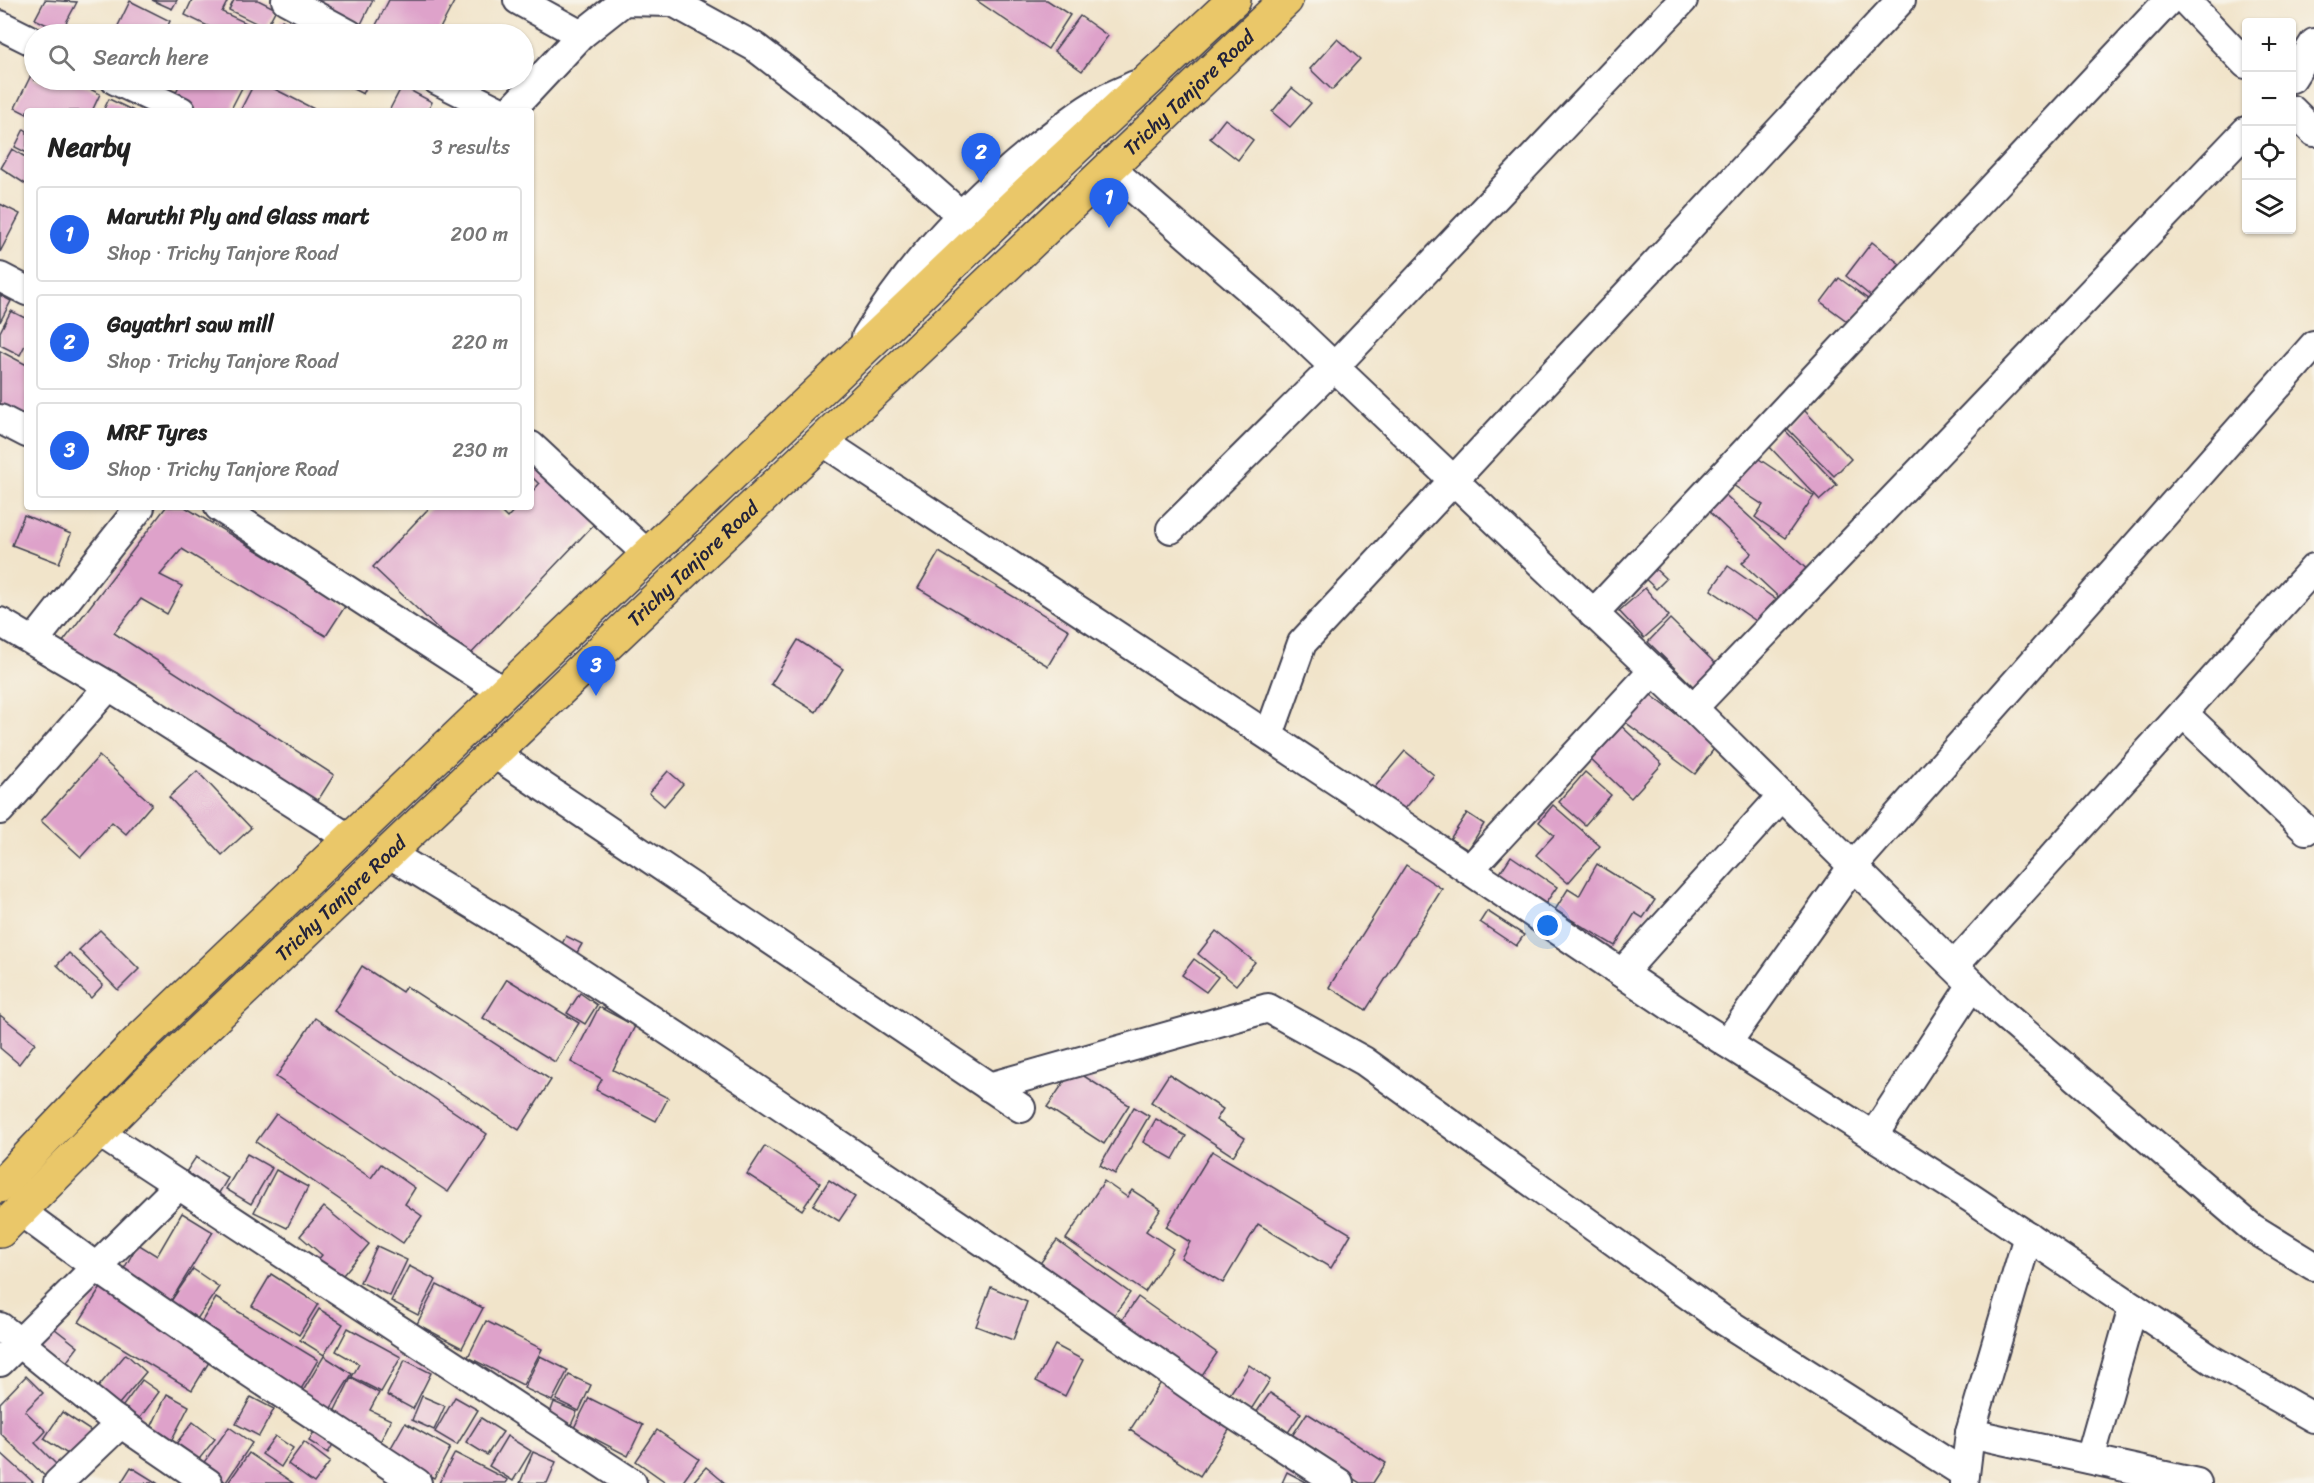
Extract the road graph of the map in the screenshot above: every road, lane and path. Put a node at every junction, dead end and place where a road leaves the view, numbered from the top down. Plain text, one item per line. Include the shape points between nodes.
1 (286, 0) edge
2 (518, 0) edge
3 (1234, 0) edge
4 (1286, 0) edge
5 (1683, 0) edge
6 (1901, 0) edge
7 (2169, 0) edge
8 (2185, 0) edge
9 (331, 24) edge
10 (0, 25) edge
11 (581, 35) junction
12 (24, 37) edge
13 (2314, 44) edge
14 (2242, 59) edge
15 (2296, 72) edge
16 (1152, 77) junction
17 (534, 85) edge
18 (136, 90) edge
19 (457, 90) edge
20 (530, 90) edge
21 (175, 108) edge
22 (493, 108) edge
23 (513, 108) edge
24 (2296, 114) edge
25 (2314, 132) edge
26 (2242, 136) edge
27 (1110, 168) junction
28 (961, 215) junction
29 (0, 277) edge
30 (24, 289) edge
31 (2314, 345) edge
32 (850, 362) junction
33 (1334, 367) junction
34 (0, 419) edge
35 (24, 431) edge
36 (822, 441) junction
37 (534, 449) edge
38 (1454, 481) junction
39 (138, 510) edge
40 (224, 510) edge
41 (1171, 529) dead end
42 (648, 555) junction
43 (2314, 568) edge
44 (1593, 614) junction
45 (0, 622) edge
46 (34, 641) junction
47 (1653, 671) junction
48 (109, 686) junction
49 (504, 692) junction
50 (1693, 708) junction
51 (2183, 713) junction
52 (1269, 735) junction
53 (494, 753) junction
54 (1782, 796) junction
55 (0, 810) edge
56 (2307, 830) dead end
57 (350, 839) junction
58 (388, 853) junction
59 (1852, 866) junction
60 (1469, 870) junction
61 (1622, 974) junction
62 (1963, 975) junction
63 (1727, 1043) junction
64 (989, 1087) junction
65 (1022, 1108) dead end
66 (98, 1132) junction
67 (1873, 1136) junction
68 (0, 1185) edge
69 (179, 1185) junction
70 (10, 1221) edge
71 (2028, 1236) junction
72 (2313, 1262) edge
73 (96, 1267) junction
74 (2133, 1307) junction
75 (6, 1344) edge
76 (2314, 1418) edge
77 (120, 1423) junction
78 (1970, 1433) junction
79 (2090, 1459) junction
80 (1965, 1478) edge
81 (58, 1483) edge
82 (208, 1483) edge
83 (417, 1483) edge
84 (632, 1483) edge
85 (1339, 1483) edge
86 (2197, 1483) edge

1 - 9 street
2 - 11 street
3 - 16 highway, Trichy Tanjore Road
4 - 27 highway, Trichy Tanjore Road
5 - 33 street
6 - 38 street
7 - 44 street
8 - 14 street
10 - 12 street
11 - 17 street
11 - 28 street via 624,1 673,2 755,47 875,138
13 - 15 street
16 - 28 street via 1093,105 1058,130
16 - 32 highway, Trichy Tanjore Road
18 - 21 street
19 - 22 street
20 - 23 street
24 - 25 street
26 - 50 street
27 - 33 street
27 - 36 highway, Trichy Tanjore Road
28 - 32 street via 908,273
29 - 30 street
31 - 59 street
32 - 42 highway, Trichy Tanjore Road
33 - 38 street
33 - 41 street
34 - 35 street
36 - 52 street
36 - 53 highway, Trichy Tanjore Road
37 - 42 street
38 - 44 street
38 - 52 street via 1302,643
39 - 46 street
40 - 49 street
42 - 49 highway, Trichy Tanjore Road
43 - 51 street
44 - 47 street
45 - 46 street
46 - 48 street
47 - 50 street
47 - 60 street
48 - 55 street
48 - 57 street
49 - 57 highway, Trichy Tanjore Road
50 - 54 street
51 - 56 street
51 - 62 street
52 - 60 street
53 - 58 highway, Trichy Tanjore Road
53 - 64 street
54 - 59 street
54 - 61 street
57 - 68 highway, Trichy Tanjore Road via 134,1045
58 - 66 highway, Trichy Tanjore Road
58 - 85 street via 520,933 729,1071
59 - 62 street
59 - 63 street
60 - 61 street
61 - 63 street
62 - 67 street
62 - 72 street via 2005,1016 2252,1228
63 - 67 street
64 - 65 street
64 - 80 street via 1268,1008 1364,1061 1723,1320
66 - 69 street
66 - 70 highway, Trichy Tanjore Road
67 - 71 street
69 - 73 street
69 - 84 street
70 - 73 street
71 - 74 street
71 - 78 street
73 - 75 street
73 - 83 street
74 - 76 street via 2212,1360
74 - 79 street
75 - 77 street
77 - 81 street
77 - 82 street
78 - 79 street
78 - 80 street
79 - 86 street

